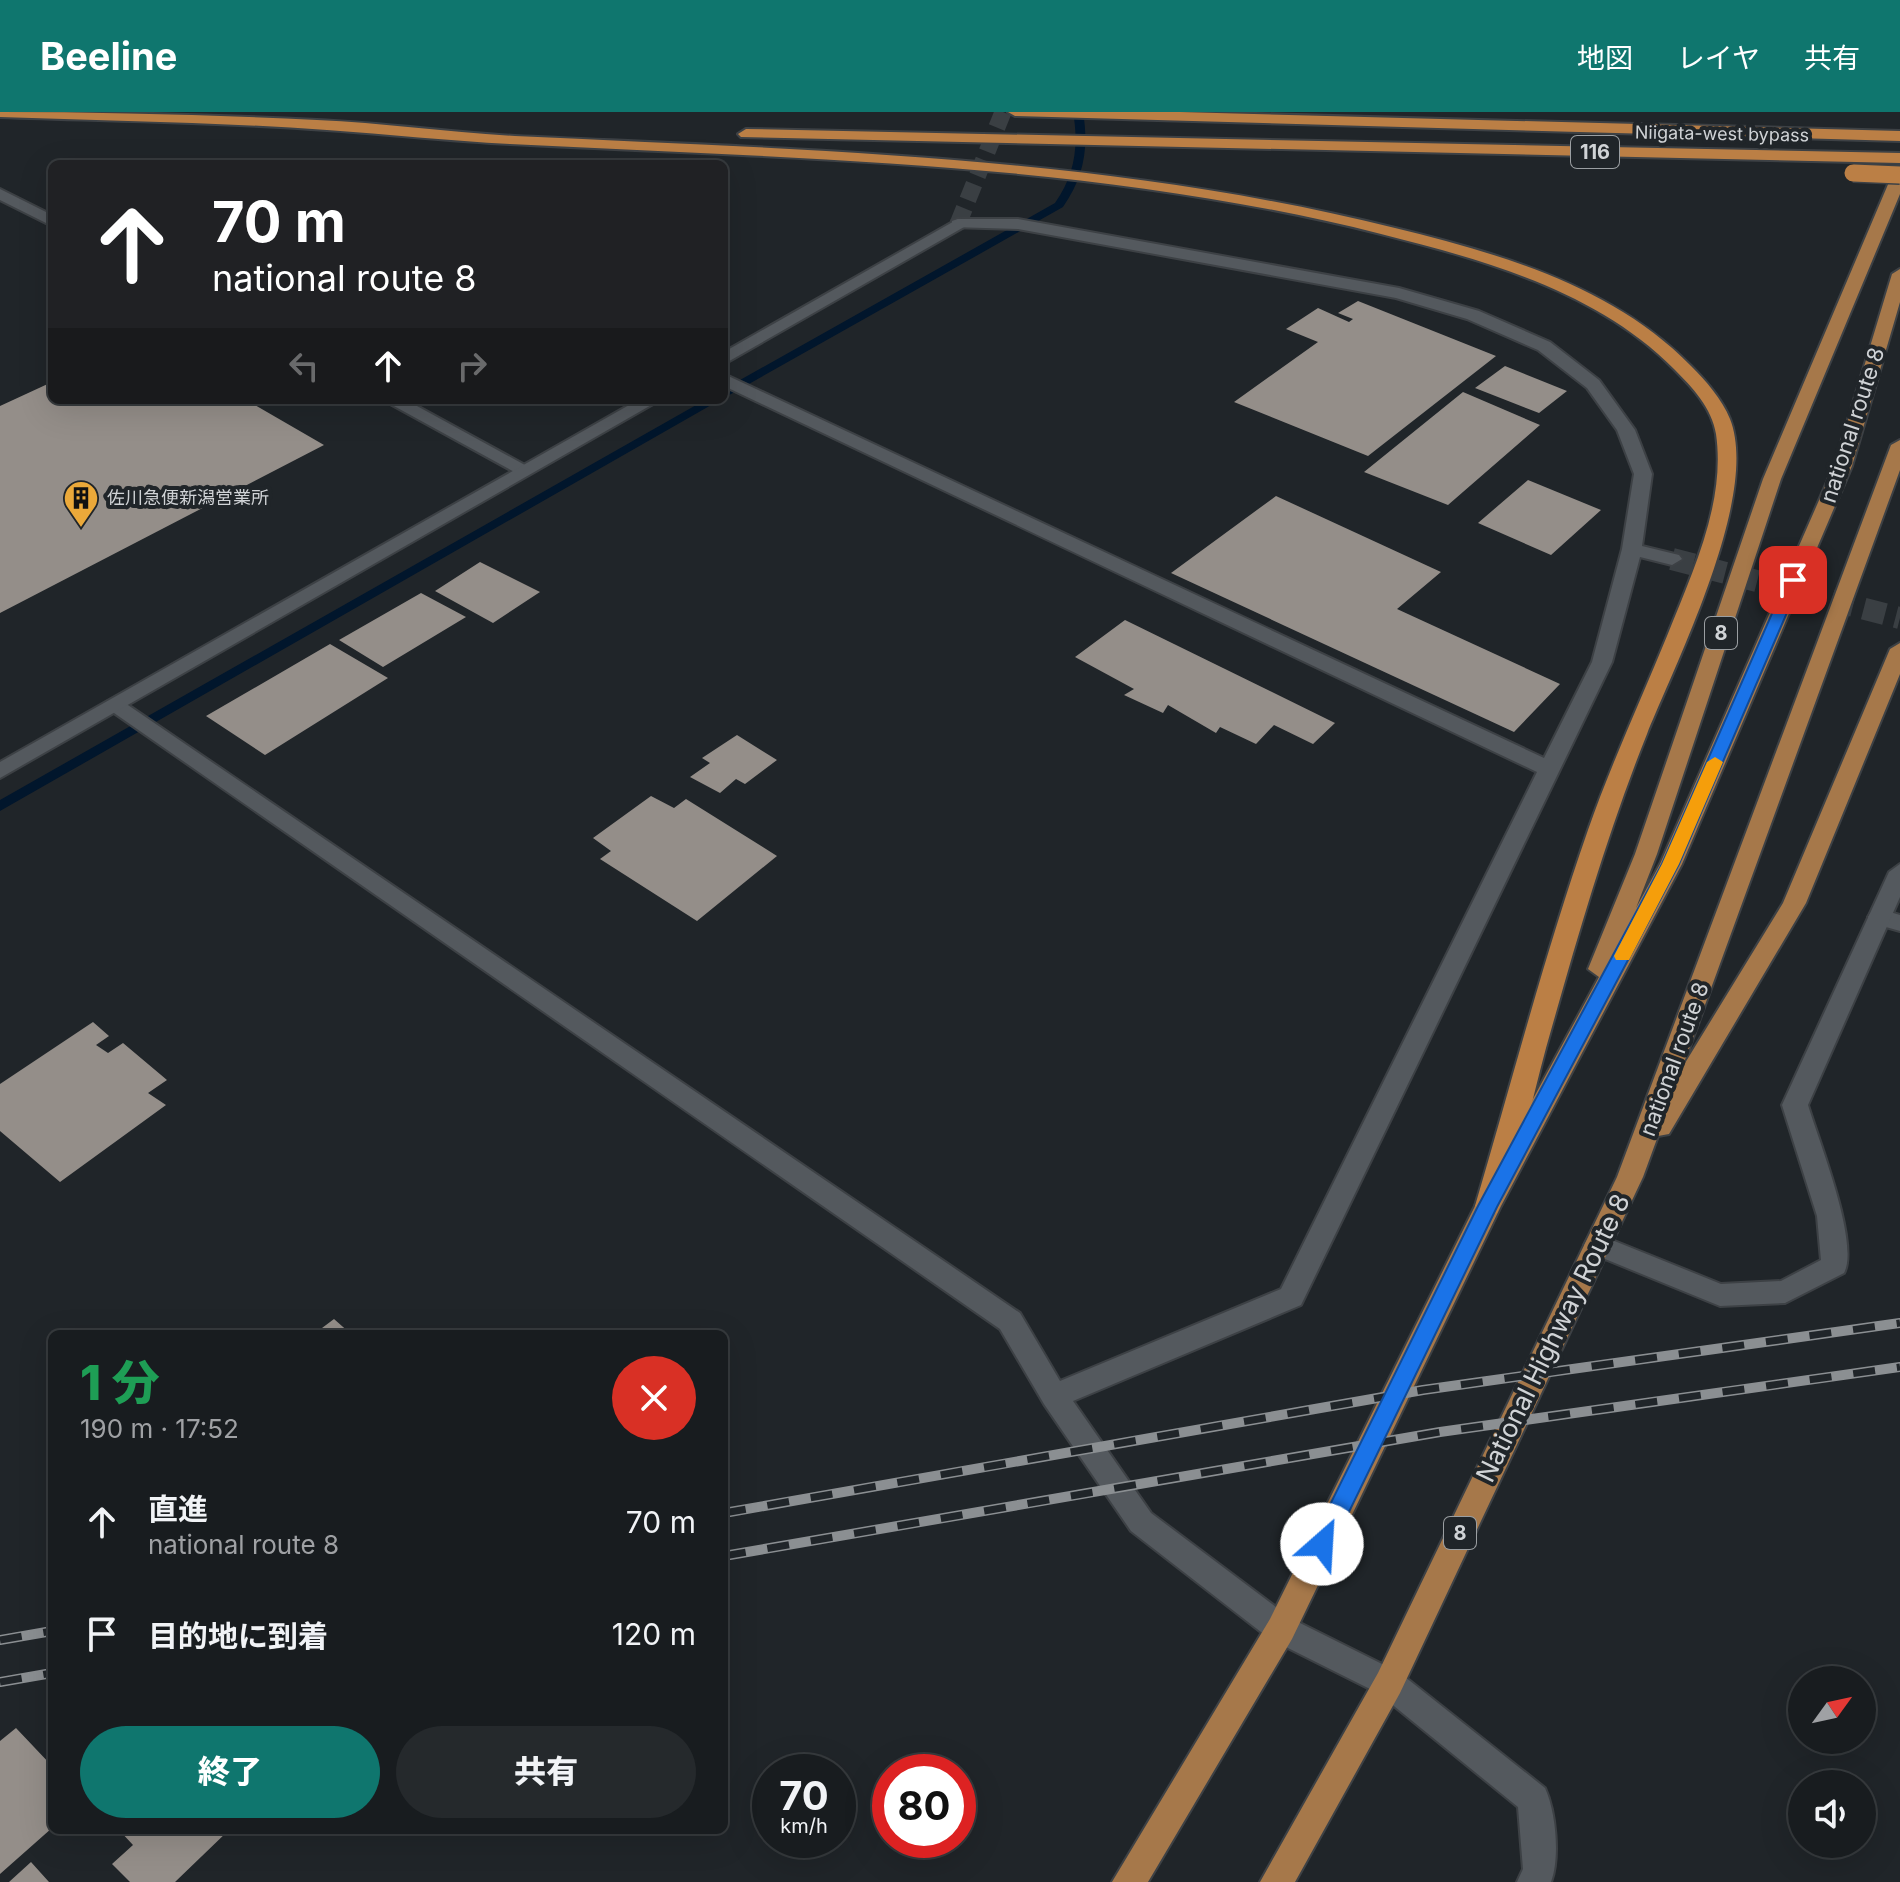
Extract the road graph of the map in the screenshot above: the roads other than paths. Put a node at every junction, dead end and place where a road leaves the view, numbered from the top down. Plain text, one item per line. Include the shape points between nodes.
1 (1015, 112) edge
2 (0, 113) edge
3 (315, 124) junction
4 (1900, 136) edge
5 (1329, 146) junction
6 (1900, 158) edge
7 (1900, 175) edge
8 (0, 194) edge
9 (48, 219) edge
10 (1900, 274) edge
11 (728, 357) edge
12 (728, 381) edge
13 (400, 404) edge
14 (644, 404) edge
15 (1900, 445) edge
16 (525, 470) junction
17 (1632, 549) junction
18 (1672, 559) tunnel mouth
19 (1900, 649) edge
20 (115, 706) junction
21 (1547, 768) junction
22 (0, 771) edge
23 (1900, 872) edge
24 (1890, 920) edge
25 (1550, 1094) junction
26 (1630, 1177) junction
27 (1488, 1206) junction
28 (1597, 1245) junction
29 (1054, 1396) junction
30 (1281, 1629) junction
31 (1389, 1683) junction
32 (1129, 1882) edge
33 (1277, 1882) edge
34 (1534, 1882) edge

1 - 4 highway, Niigata-west bypass / 116
2 - 3 highway, Niigata-west bypass / 116
3 - 5 highway, Niigata-west bypass / 116
3 - 27 highway via 504,140 1030,167 1304,210 1536,275 1642,330 1678,360 1707,394 1725,428 1726,467 1713,544 1597,836
5 - 6 highway, Niigata-west bypass / 116
5 - 7 highway, 116, bridge via 1515,161
7 - 25 highway, 8 via 1772,479 1646,854
8 - 9 street
10 - 25 highway, national route 8 / 8 via 1843,466 1671,864
11 - 17 street via 958,224 1018,224 1399,293 1473,315 1544,346 1593,384 1626,430 1643,474
12 - 21 street
13 - 16 street
14 - 16 street
15 - 26 highway, national route 8 / 8
16 - 20 street
17 - 18 street
17 - 21 street via 1602,662
19 - 26 highway, 8 via 1794,903
20 - 22 street
20 - 29 street via 1010,1321
21 - 29 street via 1291,1297
23 - 24 street
24 - 28 street via 1795,1105 1830,1216 1835,1265 1785,1292 1720,1295
25 - 27 highway, 8
26 - 28 highway, National Highway Route 8 / 8
27 - 30 highway, 8
28 - 31 highway, National Highway Route 8 / 8
29 - 30 street via 1141,1522
30 - 31 street
30 - 32 highway, 8
31 - 33 highway, National Highway Route 8 / 8
31 - 34 street via 1534,1799 1539,1869

